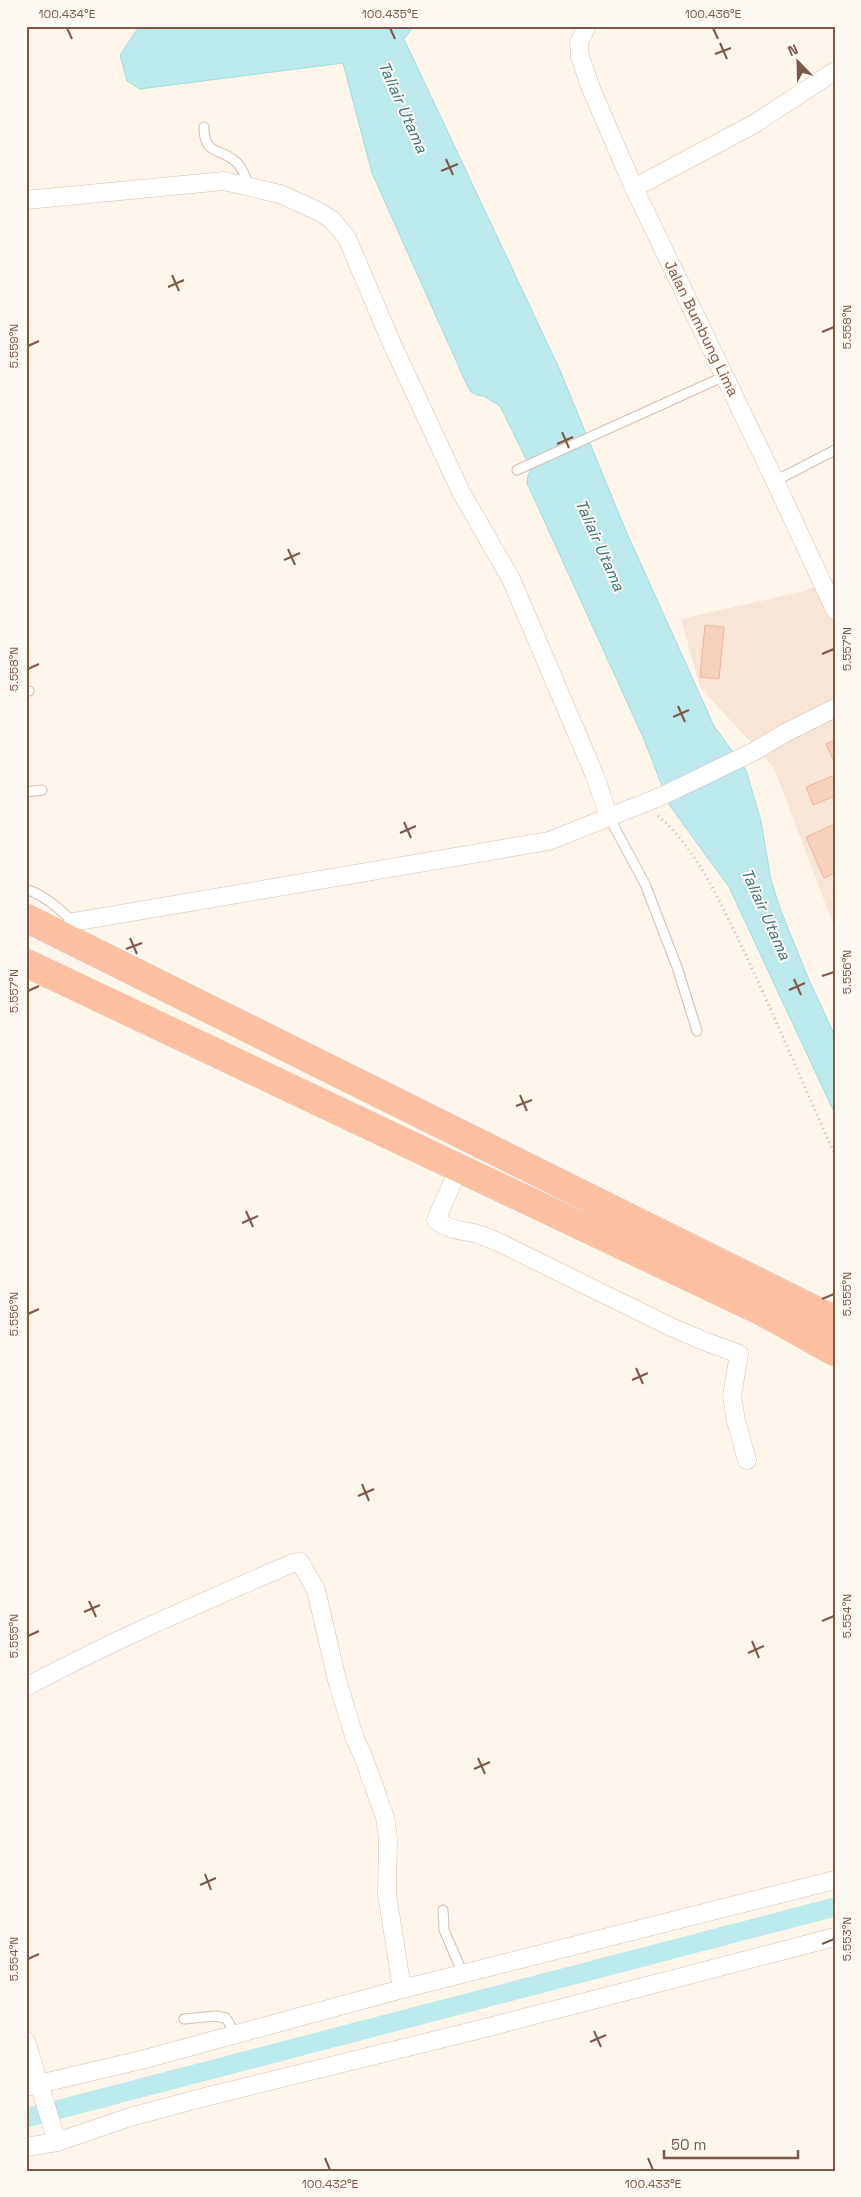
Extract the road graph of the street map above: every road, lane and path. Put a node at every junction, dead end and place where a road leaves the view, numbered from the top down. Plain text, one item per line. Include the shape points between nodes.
1 (583, 34) edge
2 (835, 70) edge
3 (204, 127) dead end
4 (248, 186) junction
5 (634, 188) junction
6 (26, 200) edge
7 (725, 376) junction
8 (835, 450) edge
9 (521, 468) dead end
10 (776, 481) junction
11 (832, 598) edge
12 (835, 708) edge
13 (42, 790) dead end
14 (26, 792) edge
15 (638, 806) junction
16 (609, 817) junction
17 (26, 889) edge
18 (26, 918) edge
19 (69, 929) junction
20 (26, 963) edge
21 (698, 1031) dead end
22 (835, 1155) edge
23 (456, 1175) junction
24 (835, 1320) edge
25 (835, 1352) edge
26 (747, 1460) dead end
27 (26, 1687) edge
28 (835, 1880) edge
29 (443, 1910) dead end
30 (835, 1937) edge
31 (463, 1974) junction
32 (402, 1990) junction
33 (184, 2019) dead end
34 (236, 2036) junction
35 (26, 2041) edge
36 (36, 2088) edge
37 (55, 2136) junction
38 (26, 2147) edge

1 - 5 street, Jalan Bumbung Lima via 580,57
2 - 5 street via 754,124
3 - 4 lane via 207,146 235,161 242,168
4 - 6 street via 224,181
4 - 16 street via 280,194 318,211 332,220 347,238 461,492 511,579 595,776
5 - 7 street, Jalan Bumbung Lima
7 - 9 lane
7 - 10 street, Jalan Bumbung Lima
8 - 10 lane
10 - 11 street, Jalan Bumbung Lima
12 - 15 street via 755,752
13 - 14 lane
15 - 16 street
15 - 22 path via 664,821 708,880 760,985
16 - 19 street via 549,840
16 - 21 lane via 645,884
17 - 19 lane via 53,904
18 - 19 highway
19 - 24 highway
20 - 23 highway
23 - 25 highway via 763,1312
23 - 26 street via 436,1220 445,1227 498,1242 669,1326 739,1354 732,1396
27 - 32 street via 139,1630 300,1562 316,1590 354,1739 385,1817 387,1894
28 - 31 street
29 - 31 lane via 444,1930
30 - 37 street
31 - 32 street
32 - 34 street
33 - 34 lane via 226,2018
34 - 36 street
35 - 36 street
36 - 37 street
37 - 38 street

